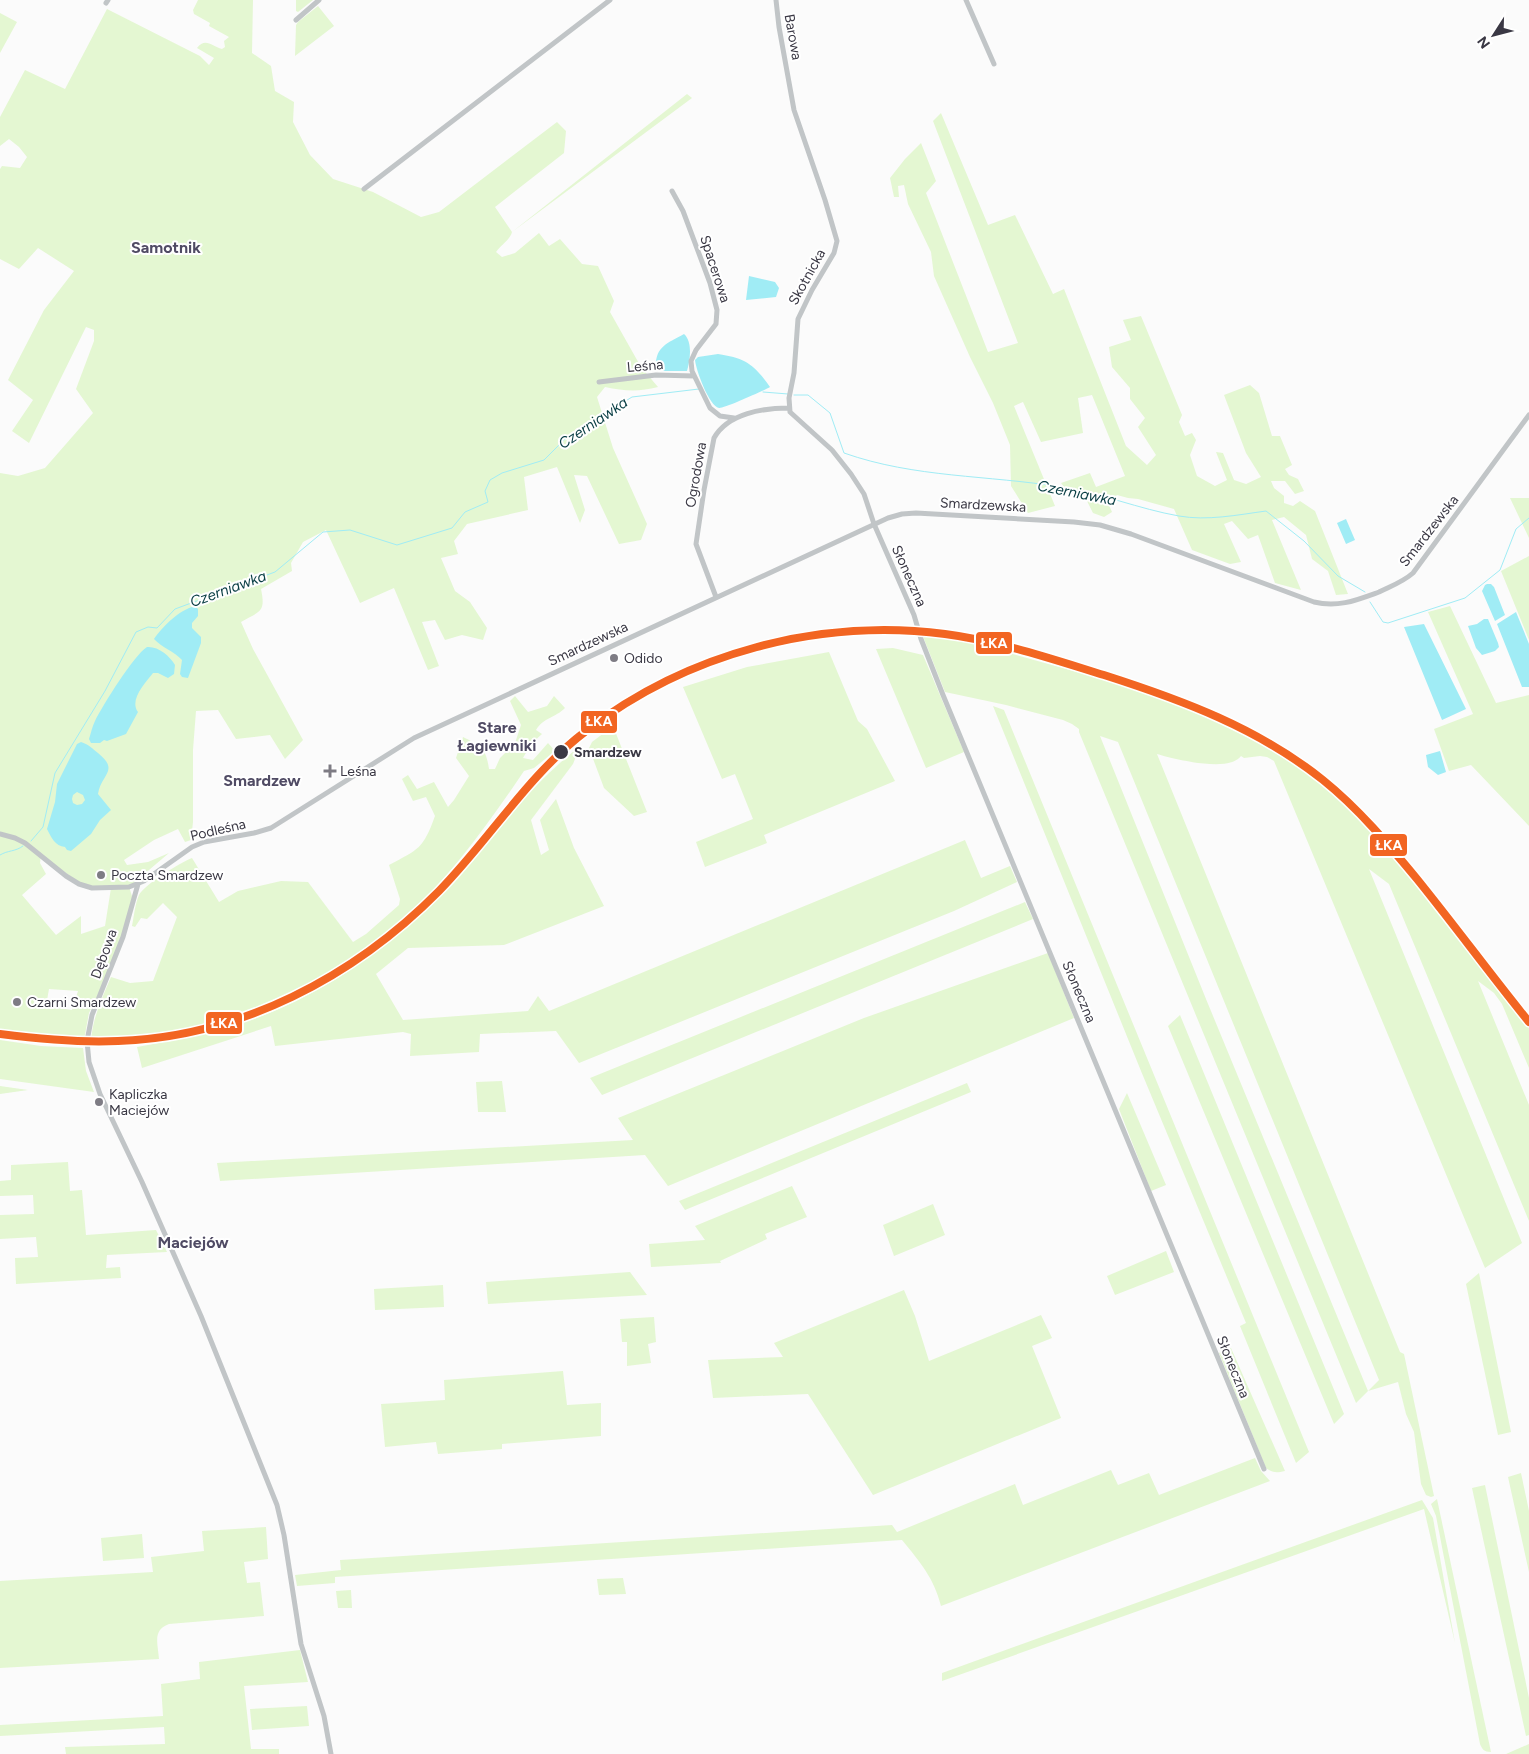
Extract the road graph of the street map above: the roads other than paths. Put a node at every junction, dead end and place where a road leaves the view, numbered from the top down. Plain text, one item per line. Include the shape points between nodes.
1 (320, 0) edge
2 (610, 0) edge
3 (776, 0) edge
4 (966, 0) edge
5 (296, 20) dead end
6 (994, 64) dead end
7 (789, 77) joint
8 (364, 189) dead end
9 (672, 191) dead end
10 (694, 376) junction
11 (599, 382) dead end
12 (789, 408) junction
13 (1529, 415) edge
14 (734, 418) junction
15 (874, 524) junction
16 (716, 598) junction
17 (388, 754) joint
18 (0, 834) edge
19 (138, 884) junction
20 (129, 888) junction
21 (134, 902) junction
22 (1264, 1469) dead end
23 (331, 1754) edge

1 - 5 street
2 - 8 street
3 - 7 street, Barowa
4 - 6 street
7 - 12 street, Skotnicka via 796,119 837,241 834,253 798,319
9 - 10 street, Spacerowa via 683,211 717,310 716,324 693,356 691,367
10 - 11 street, Leśna via 656,375
10 - 14 street via 710,408 720,416
12 - 14 street, Ogrodowa via 772,408
12 - 15 street via 832,450 851,474 864,494
13 - 15 street, Smardzewska via 1413,573 1393,586 1350,603 1330,605 1314,602 1100,525 916,513 895,515
14 - 16 street, Ogrodowa via 714,438 696,544
15 - 16 street, Smardzewska
15 - 22 street, Słoneczna
16 - 17 street, Smardzewska via 428,732
17 - 19 street, Podleśna via 279,824 254,833 192,846
18 - 20 street, Podleśna via 25,843 70,879 84,886
19 - 20 street, Podleśna
19 - 21 street, Dębowa
20 - 21 street
21 - 23 street, Dębowa via 92,1014 87,1043 89,1062 95,1082 152,1202 277,1505 302,1644 322,1708

